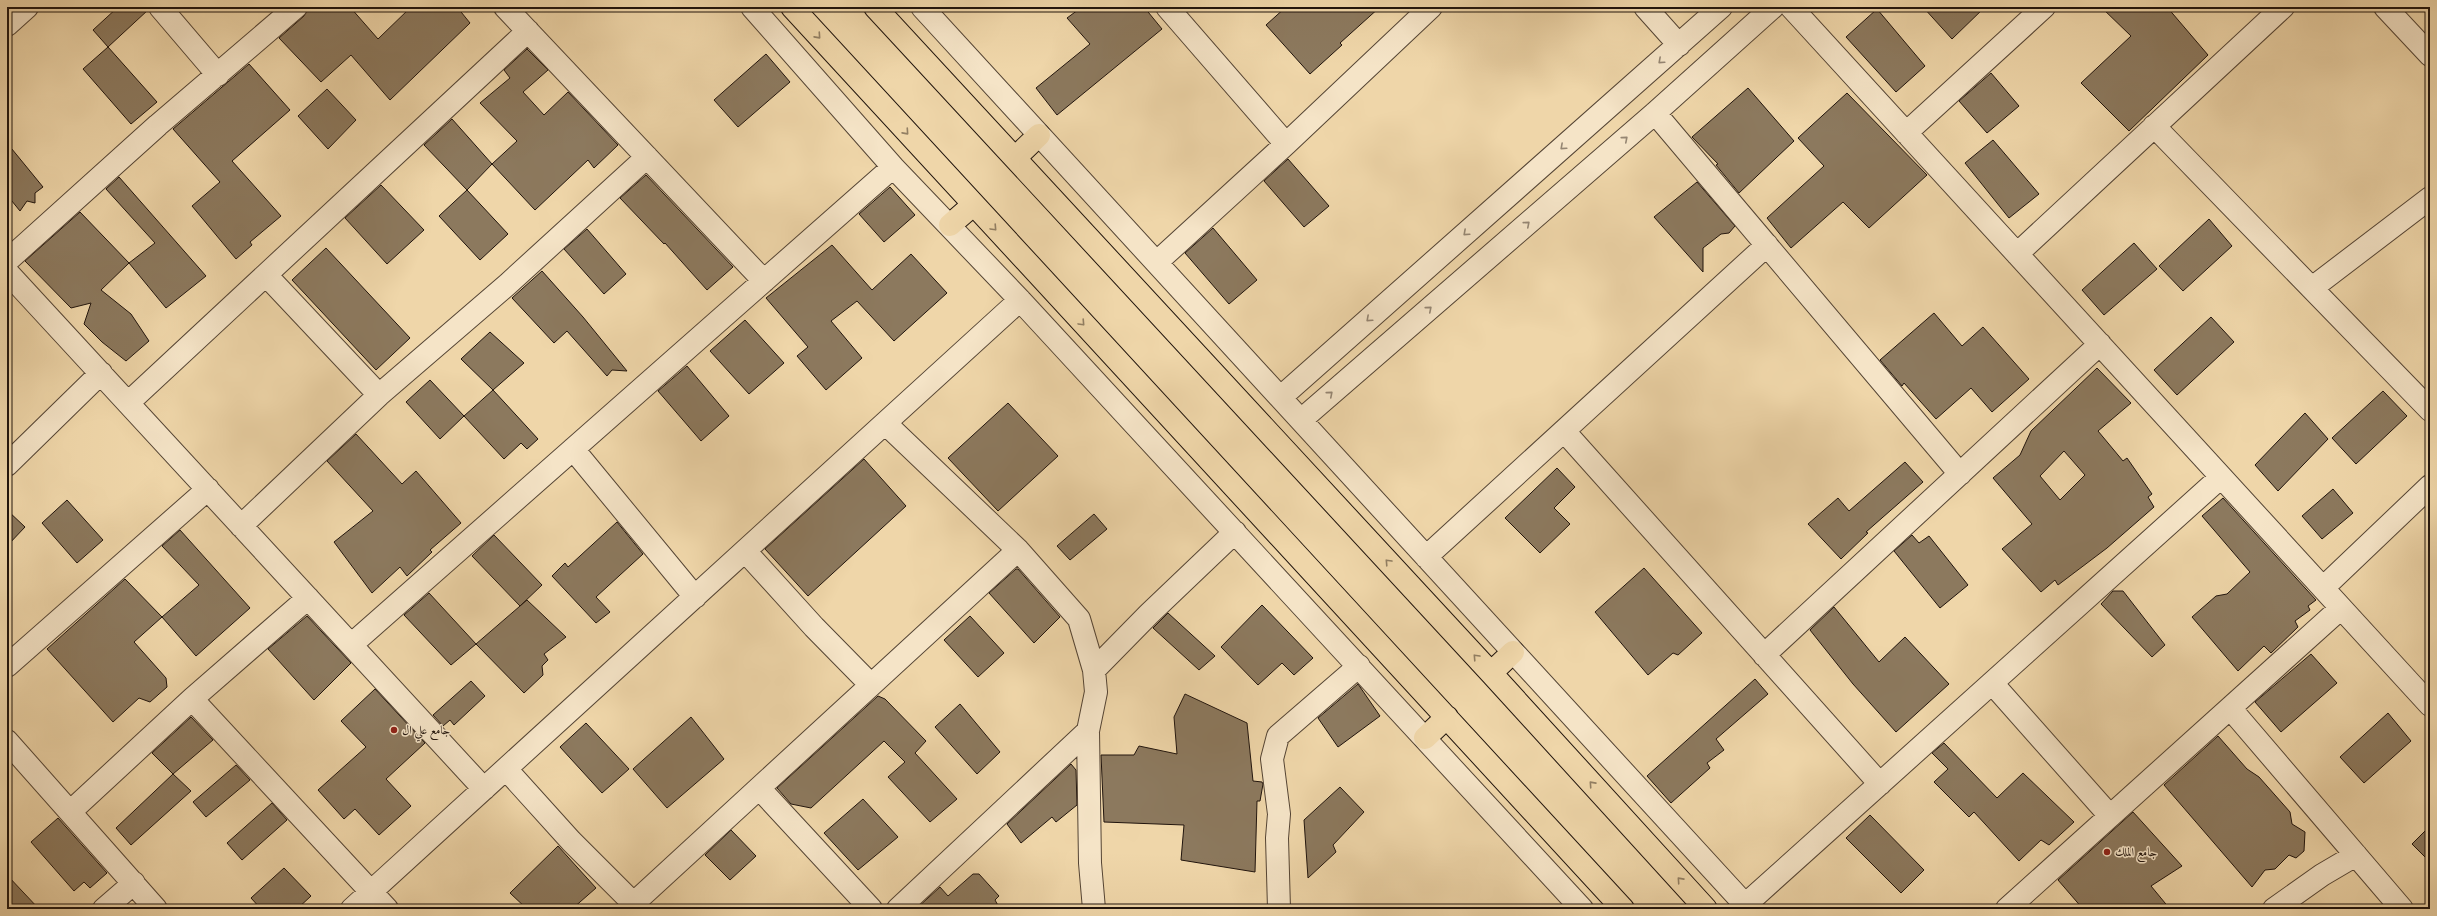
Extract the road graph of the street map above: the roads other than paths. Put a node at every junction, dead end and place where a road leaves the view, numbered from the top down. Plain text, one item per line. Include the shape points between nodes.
1 (27, 7) edge
2 (160, 7) edge
3 (296, 7) edge
4 (505, 7) edge
5 (752, 7) edge
6 (792, 7) edge
7 (875, 7) edge
8 (922, 7) edge
9 (1167, 7) edge
10 (1430, 7) edge
11 (1645, 7) edge
12 (1721, 7) edge
13 (1773, 7) edge
14 (1791, 7) edge
15 (2044, 7) edge
16 (2283, 7) edge
17 (2386, 7) edge
18 (7, 25) edge
19 (528, 31) junction
20 (1679, 45) junction
21 (2430, 55) edge
22 (218, 75) junction
23 (1655, 113) junction
24 (2154, 126) junction
25 (1906, 133) junction
26 (1039, 135) junction
27 (1286, 144) junction
28 (647, 157) junction
29 (1015, 158) junction
30 (893, 167) junction
31 (2430, 198) edge
32 (973, 205) junction
33 (950, 225) junction
34 (1767, 245) junction
35 (2017, 254) junction
36 (7, 261) edge
37 (1157, 262) junction
38 (7, 272) edge
39 (266, 275) junction
40 (764, 281) junction
41 (2312, 288) junction
42 (1020, 300) junction
43 (2100, 344) junction
44 (101, 373) junction
45 (379, 396) junction
46 (1281, 398) junction
47 (128, 403) junction
48 (2430, 410) edge
49 (1301, 420) junction
50 (885, 423) junction
51 (1564, 432) junction
52 (573, 449) junction
53 (7, 465) edge
54 (1960, 474) junction
55 (2221, 477) junction
56 (2430, 486) edge
57 (208, 489) junction
58 (241, 526) junction
59 (1235, 532) junction
60 (1018, 550) junction
61 (745, 551) junction
62 (1426, 557) junction
63 (2322, 588) junction
64 (695, 597) junction
65 (308, 598) junction
66 (2341, 608) junction
67 (351, 644) junction
68 (1513, 652) junction
69 (1764, 655) junction
70 (7, 666) edge
71 (1359, 666) junction
72 (1094, 670) junction
73 (1491, 673) junction
74 (1992, 683) junction
75 (871, 685) junction
76 (192, 699) junction
77 (2430, 705) edge
78 (2230, 708) junction
79 (1447, 717) junction
80 (1088, 730) junction
81 (1425, 738) junction
82 (10, 751) edge
83 (506, 769) junction
84 (1880, 784) junction
85 (759, 788) junction
86 (484, 789) junction
87 (70, 812) junction
88 (2110, 816) junction
89 (2356, 854) junction
90 (134, 884) junction
91 (371, 892) junction
92 (637, 906) edge
93 (1747, 907) edge
94 (104, 909) edge
95 (156, 909) edge
96 (352, 909) edge
97 (387, 909) edge
98 (871, 909) edge
99 (898, 909) edge
100 (1094, 909) edge
101 (1279, 909) edge
102 (1582, 909) edge
103 (1623, 909) edge
104 (1706, 909) edge
105 (2007, 909) edge
106 (2274, 909) edge
107 (2402, 909) edge

1 - 18 street
2 - 22 street
3 - 22 street
4 - 19 street
5 - 30 street
6 -> 32 main road
7 - 29 main road
8 - 26 street
9 - 27 street
10 - 27 street
11 - 20 street
12 - 20 street
13 - 23 street
14 - 25 street
15 - 25 street
16 - 24 street
17 - 21 street
19 - 28 street
19 - 39 street
20 -> 46 street
22 - 36 street via 158,125
23 - 34 street
49 -> 23 street
24 - 35 street
24 - 41 street
25 - 35 street
26 - 29 main road
26 - 37 street
27 - 37 street
28 - 40 street
28 - 45 street via 508,284
73 -> 29 main road
30 - 33 street
30 - 40 street
31 - 41 street
32 - 33 main road
32 -> 79 main road
33 - 42 street
34 - 51 street
34 - 54 street
35 - 43 street
37 - 46 street
38 - 44 street
39 - 45 street
39 - 47 street
40 - 52 street
41 - 48 street
42 - 50 street
42 - 59 street
43 - 54 street
43 - 55 street
44 - 47 street
44 - 53 street
45 - 58 street
46 - 49 street
47 - 57 street
49 - 62 street
50 - 60 street
50 - 61 street
51 - 62 street
51 - 69 street
52 - 64 street
52 - 67 street
54 - 69 street
55 - 63 street
55 - 74 street
56 - 63 street
57 - 58 street
57 - 70 street
58 - 65 street
59 - 71 street
59 - 72 street
60 - 72 street via 1079,619
60 - 75 street
61 - 64 street
61 - 75 street
62 - 68 street
63 - 66 street
64 - 83 street
65 - 67 street
65 - 76 street
66 - 77 street
66 - 78 street
67 - 86 street
68 - 73 main road
68 - 93 street
69 - 84 street
71 - 81 street
71 - 101 street via 1278,736 1272,759 1279,814
72 - 80 street via 1096,692
104 -> 73 main road
74 - 84 street
74 - 88 street
75 - 85 street
76 - 87 street
76 - 91 street
78 - 88 street
78 - 89 street
79 - 81 main road
79 - 103 main road
80 - 99 street
80 - 100 street via 1090,863
81 - 102 street
82 - 87 street
83 - 86 street
83 - 92 street via 571,841
84 - 93 street
85 - 92 street
85 - 98 street
86 - 91 street
87 - 90 street
88 - 105 street
89 - 106 street
89 - 107 street
90 - 94 street
90 - 95 street
91 - 96 street
91 - 97 street

